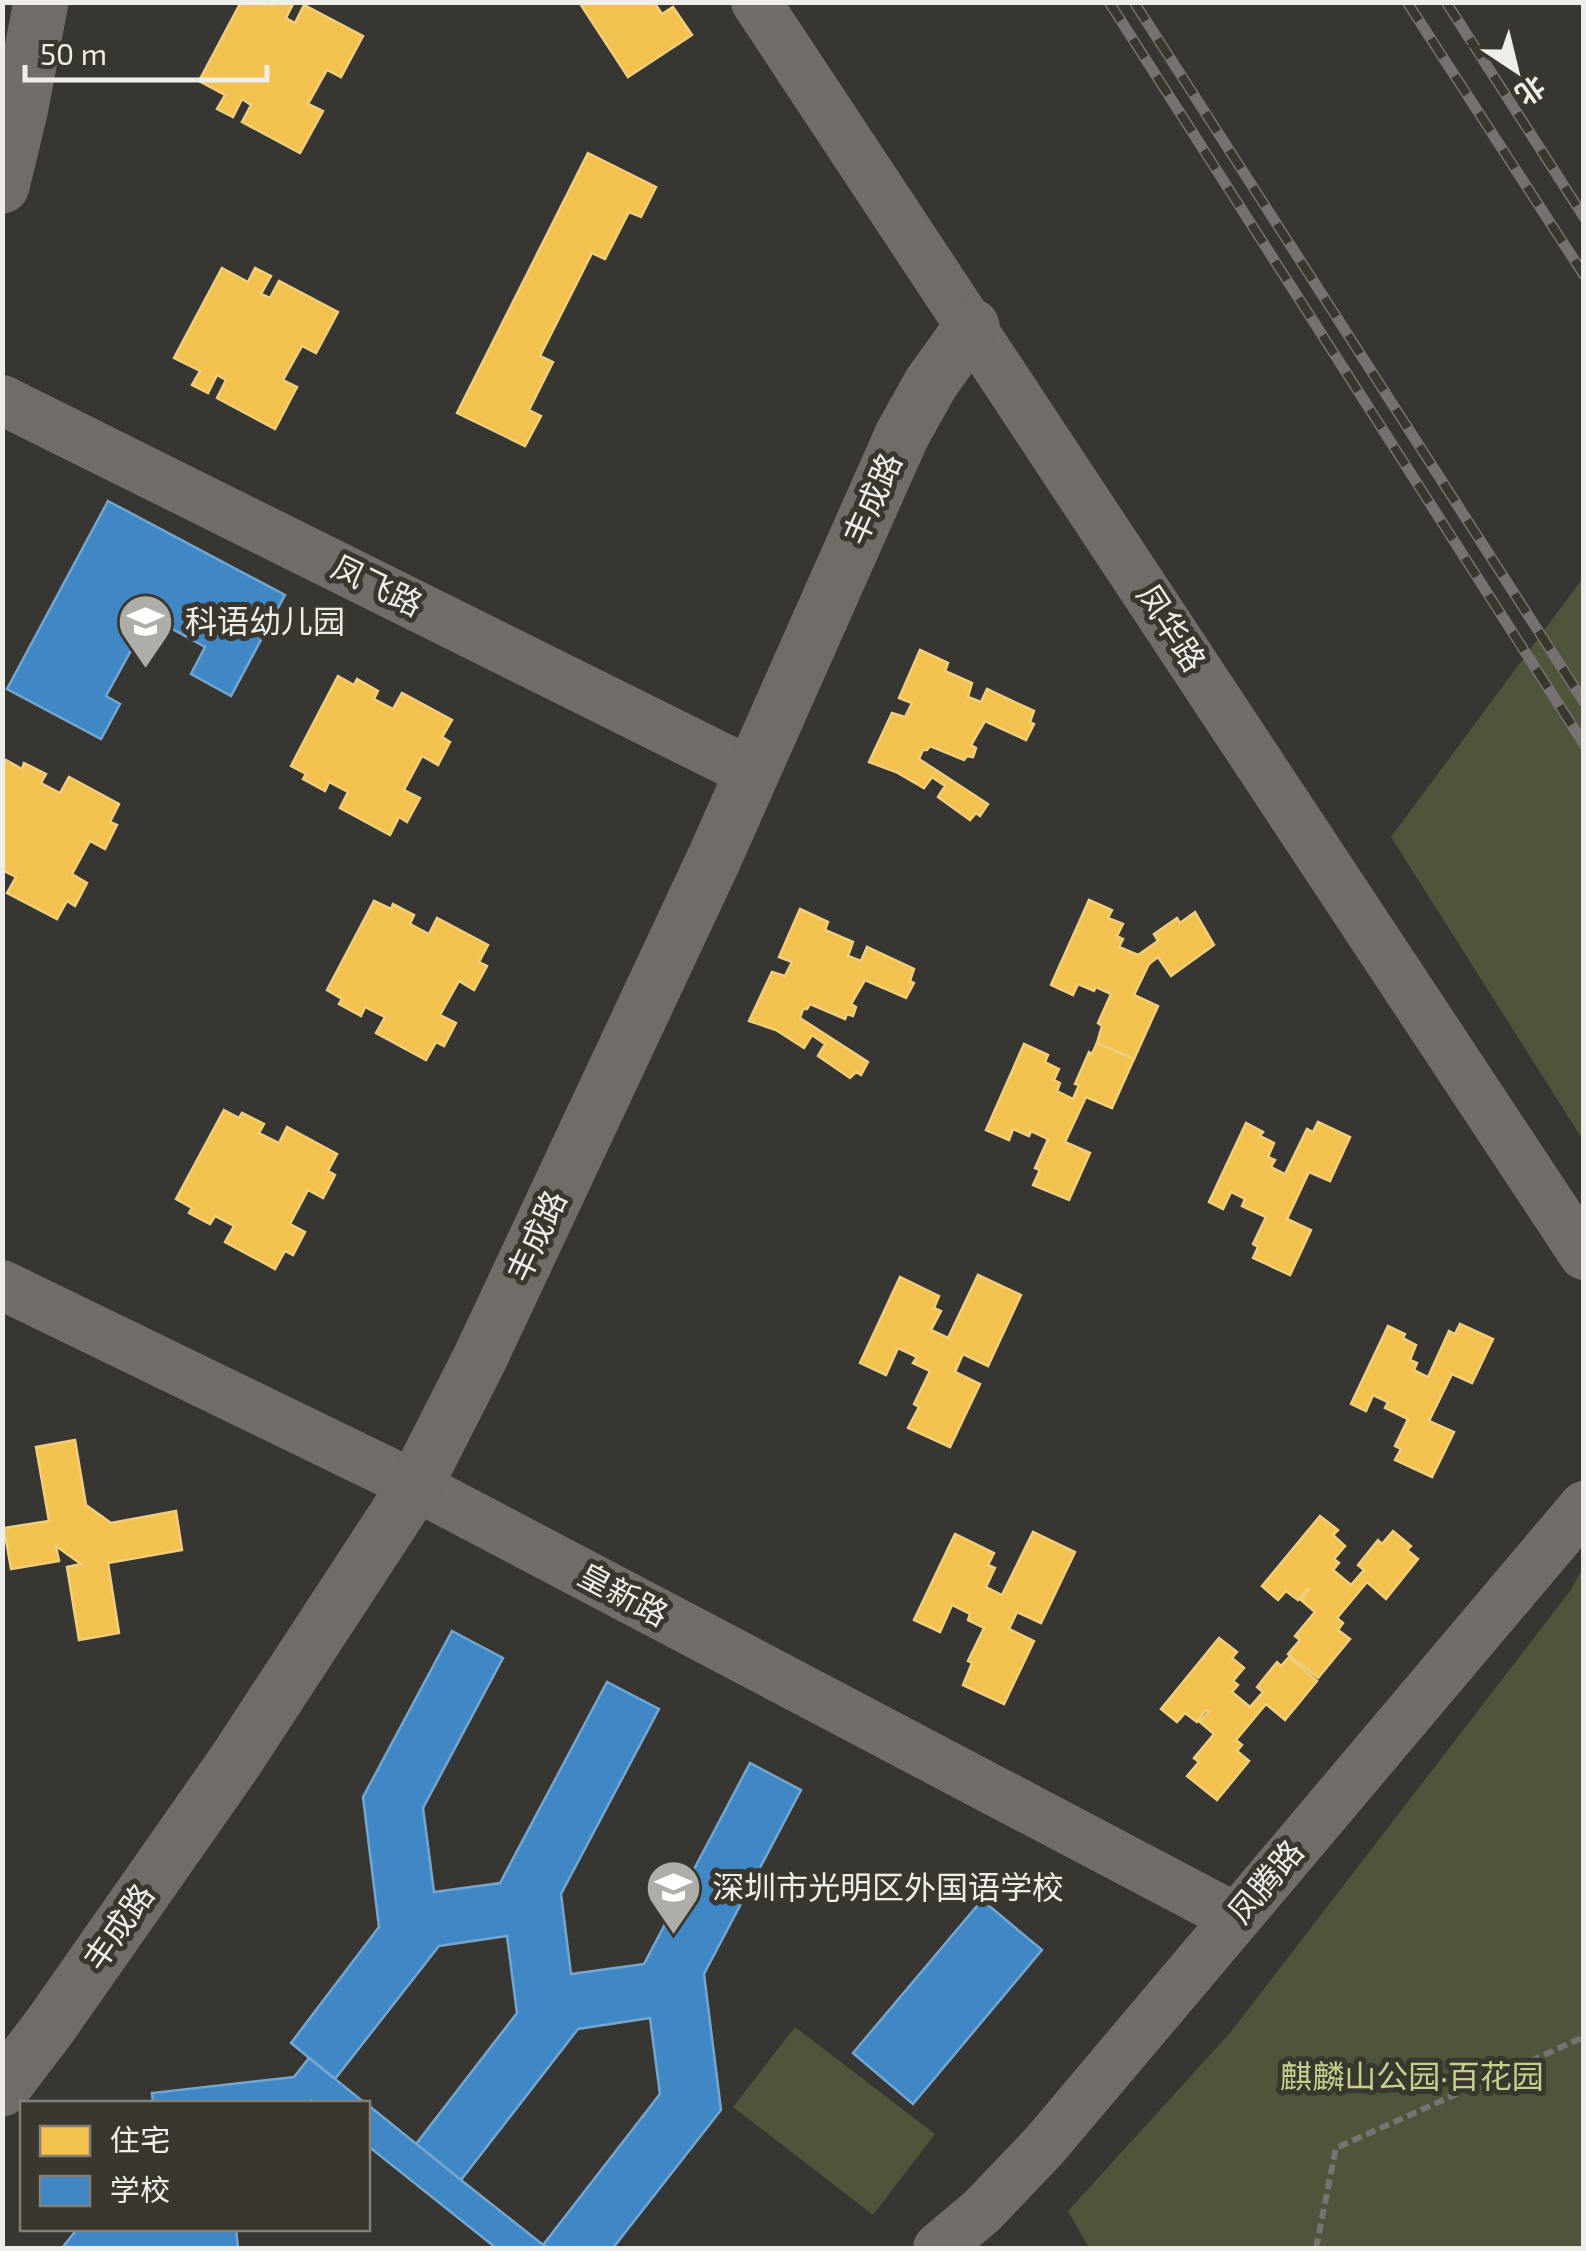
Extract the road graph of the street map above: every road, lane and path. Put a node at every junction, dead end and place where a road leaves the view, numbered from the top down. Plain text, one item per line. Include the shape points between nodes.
1 (41, 2) edge
2 (756, 2) edge
3 (2, 186) edge
4 (962, 313) junction
5 (2, 400) edge
6 (741, 766) junction
7 (1584, 1254) edge
8 (2, 1284) edge
9 (400, 1478) junction
10 (1584, 1506) edge
11 (1236, 1918) junction
12 (1584, 2037) edge
13 (2, 2040) edge
14 (2, 2089) edge
15 (938, 2248) edge
16 (1316, 2248) edge

1 - 3 main road
2 - 4 street, 凤华路
4 - 6 main road, 丰成路 via 910,362
4 - 7 street, 凤华路
5 - 6 street, 凤飞路
6 - 9 main road, 丰成路 via 428,1392
8 - 9 street, 皇新路
9 - 11 street, 皇新路
9 - 13 main road, 丰成路 via 309,1591 120,1878
9 - 14 main road, 丰成路 via 225,1775
10 - 11 street, 凤腾路
11 - 15 street, 凤腾路 via 1014,2180
12 - 16 path via 1336,2148

